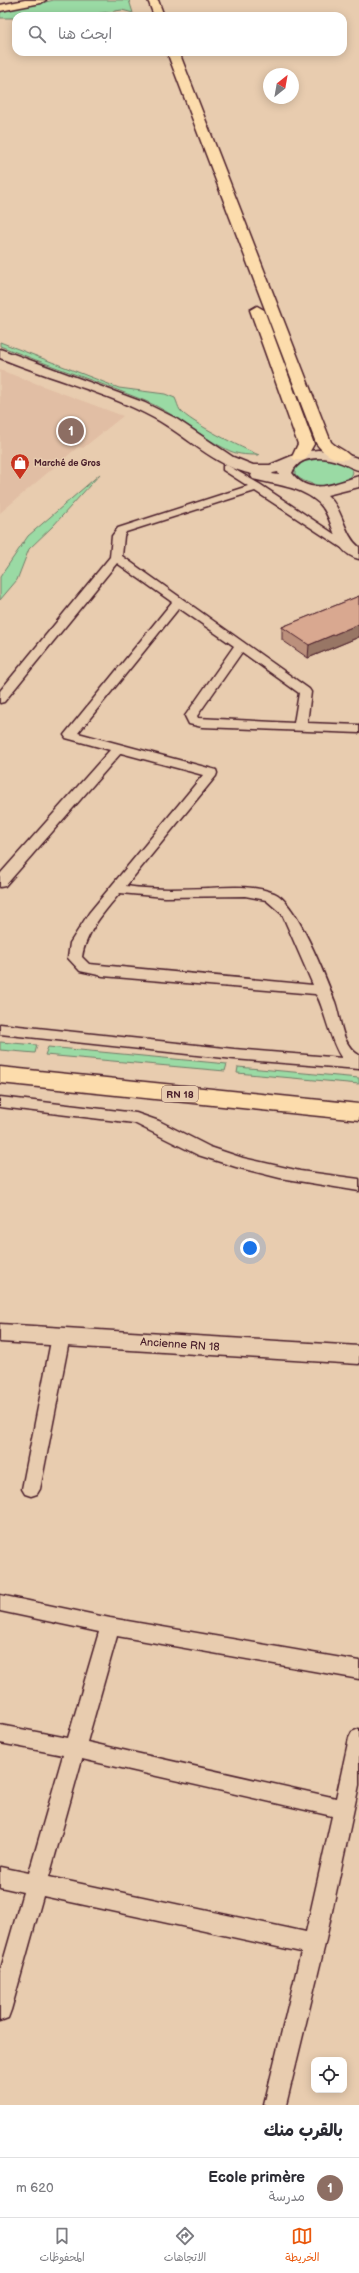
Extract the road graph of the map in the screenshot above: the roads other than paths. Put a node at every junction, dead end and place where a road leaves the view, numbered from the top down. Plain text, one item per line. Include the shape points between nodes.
1 (19, 0) edge
2 (41, 0) edge
3 (142, 0) edge
4 (153, 0) edge
5 (0, 4) edge
6 (0, 8) edge
7 (146, 12) edge
8 (158, 12) edge
9 (162, 56) edge
10 (175, 56) edge
11 (213, 192) dead end
12 (251, 296) dead end
13 (0, 353) edge
14 (0, 359) edge
15 (342, 456) junction
16 (297, 459) junction
17 (359, 466) edge
18 (227, 468) junction
19 (359, 481) edge
20 (291, 482) junction
21 (257, 487) junction
22 (306, 488) junction
23 (333, 511) junction
24 (354, 551) edge
25 (116, 557) junction
26 (178, 602) junction
27 (241, 645) junction
28 (0, 699) edge
29 (300, 727) junction
30 (359, 729) edge
31 (118, 748) junction
32 (0, 883) edge
33 (116, 888) junction
34 (324, 993) junction
35 (0, 1029) edge
36 (0, 1062) edge
37 (359, 1063) edge
38 (0, 1075) edge
39 (359, 1097) edge
40 (0, 1102) edge
41 (359, 1112) edge
42 (359, 1185) edge
43 (0, 1333) edge
44 (61, 1336) junction
45 (359, 1355) edge
46 (31, 1489) dead end
47 (0, 1603) edge
48 (110, 1626) junction
49 (359, 1670) edge
50 (0, 1734) edge
51 (359, 1738) edge
52 (75, 1748) junction
53 (344, 1810) junction
54 (0, 1877) edge
55 (37, 1886) junction
56 (314, 1944) junction
57 (0, 2010) edge
58 (276, 2105) edge

1 - 5 main road
2 - 6 main road
3 - 7 main road
4 - 8 main road
9 - 11 main road
10 - 15 main road via 324,443 330,450
12 - 16 main road via 306,444
13 - 16 main road via 141,406 173,423 238,466 266,471
14 - 18 main road via 140,413
15 - 16 main road via 324,454
15 - 17 main road
16 - 20 main road via 288,464 285,473
18 - 20 main road
18 - 21 street
19 - 22 main road via 336,490
19 - 23 main road via 341,495
20 - 22 main road
21 - 24 street
21 - 25 street via 122,530 118,536
22 - 23 main road via 326,502
23 - 24 main road via 339,533
25 - 26 street
25 - 28 street
26 - 27 street
26 - 31 street via 70,735
27 - 29 street via 306,692
27 - 29 street via 191,716 193,721
29 - 30 street
31 - 32 street
31 - 33 street via 211,773
33 - 34 street via 162,893 249,892 274,898 289,914
33 - 34 street via 77,943 75,958 85,968 178,979 301,988
34 - 37 street via 343,1051
35 - 37 street via 234,1054
36 - 39 main road, RN 18
38 - 41 main road, RN 18
40 - 42 street via 136,1118 151,1123 202,1150 233,1161 306,1178
43 - 44 main road, Ancienne RN 18
44 - 45 main road, Ancienne RN 18
44 - 46 street
47 - 48 street
48 - 49 street
48 - 52 street
50 - 52 street
51 - 53 street
52 - 53 street
52 - 55 street
53 - 56 street
54 - 55 street
55 - 56 street
55 - 57 street
56 - 58 street

